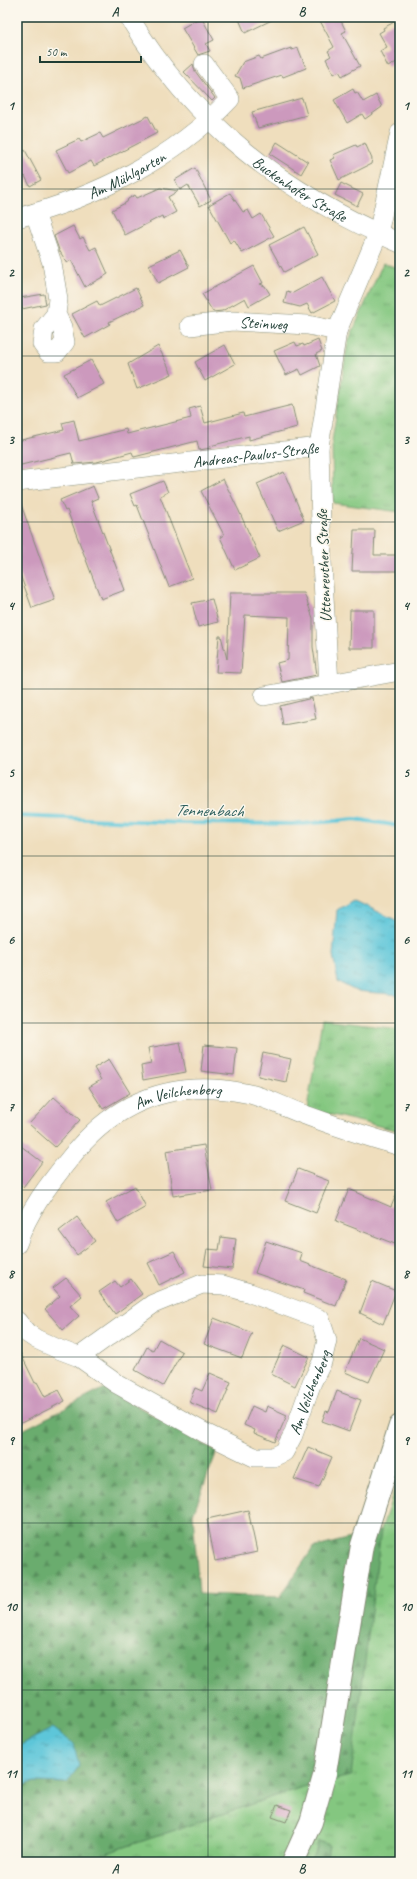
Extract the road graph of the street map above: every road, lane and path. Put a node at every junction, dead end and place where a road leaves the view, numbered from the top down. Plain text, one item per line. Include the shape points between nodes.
1 (129, 17) edge
2 (204, 64) dead end
3 (210, 121) junction
4 (400, 134) edge
5 (35, 213) junction
6 (17, 218) edge
7 (378, 234) junction
8 (400, 243) edge
9 (56, 314) dead end
10 (190, 326) dead end
11 (337, 331) junction
12 (320, 447) junction
13 (17, 482) edge
14 (400, 671) edge
15 (329, 684) junction
16 (264, 696) dead end
17 (400, 1146) edge
18 (17, 1244) edge
19 (17, 1321) edge
20 (79, 1357) junction
21 (400, 1426) edge
22 (293, 1862) edge

1 - 3 street, Buckenhofer Straße via 165,70
2 - 3 street via 230,99
3 - 5 street, Am Mühlgarten via 154,162 119,180
3 - 7 street, Buckenhofer Straße via 243,151 281,178
4 - 7 street, Andreas-Paulus-Straße
5 - 6 street, Am Mühlgarten
5 - 9 street via 56,280
7 - 8 street, Buckenhofer Straße
7 - 11 street, Andreas-Paulus-Straße
10 - 11 street, Steinweg via 232,321 308,325
11 - 12 street, Andreas-Paulus-Straße
12 - 13 street, Andreas-Paulus-Straße
12 - 15 street, Uttenreuther Straße via 322,562
14 - 15 street
15 - 16 street
17 - 18 street, Am Veilchenberg via 353,1132 246,1093 212,1088 179,1089 150,1096 116,1115 82,1143 37,1202
19 - 20 street, Am Veilchenberg via 36,1339
20 - 20 street, Am Veilchenberg via 118,1384 205,1433 254,1458 273,1457 284,1452 293,1435 322,1362 327,1340 320,1319 267,1298 223,1285 202,1284 153,1304
21 - 22 main road via 362,1545 325,1773 311,1822

